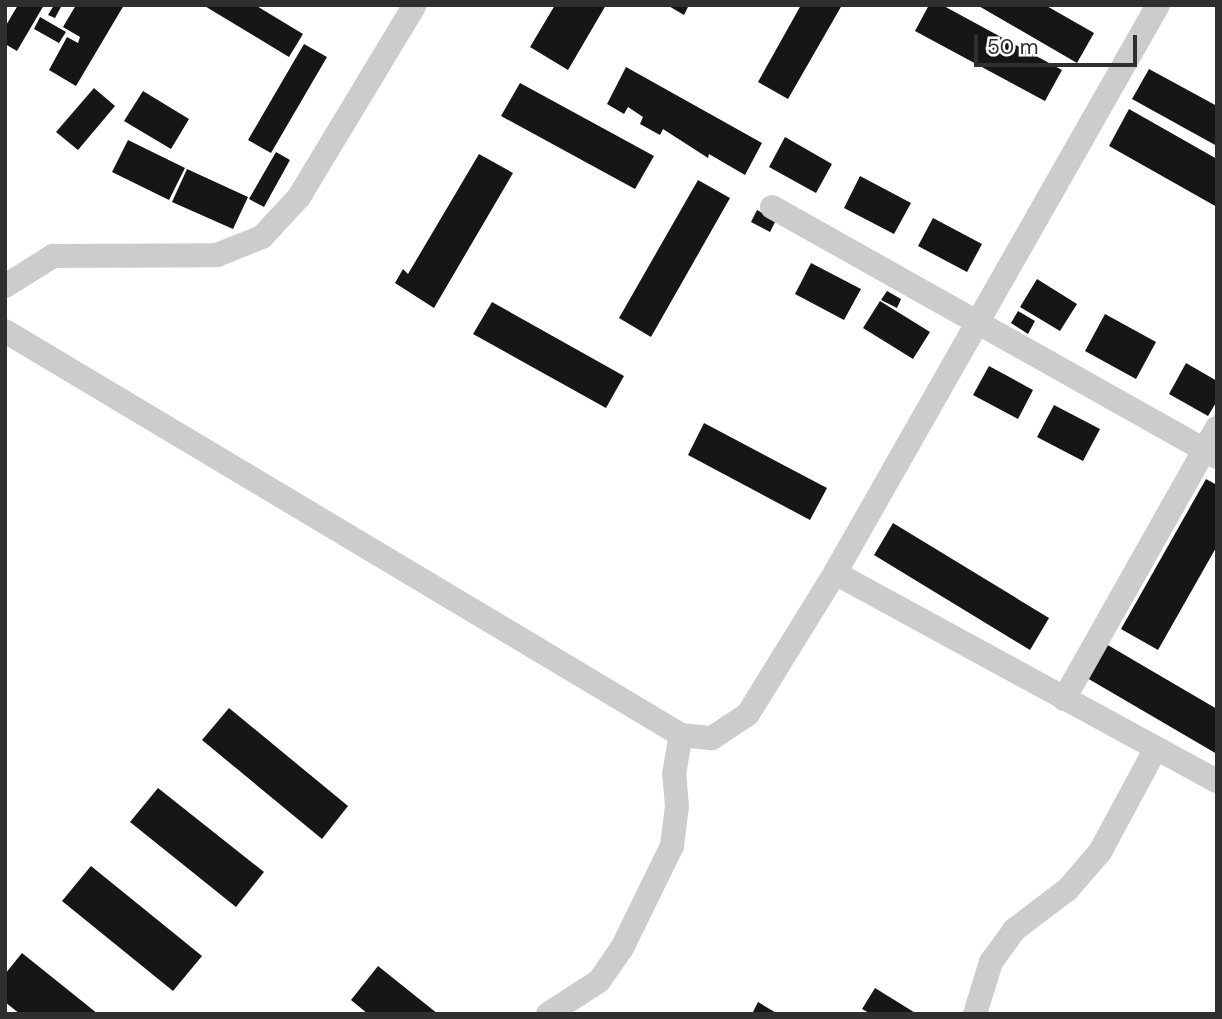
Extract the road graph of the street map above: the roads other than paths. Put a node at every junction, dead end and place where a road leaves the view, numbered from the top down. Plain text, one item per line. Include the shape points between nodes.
1 (415, 5) edge
2 (1158, 5) edge
3 (772, 207) dead end
4 (5, 286) edge
5 (979, 320) junction
6 (5, 331) edge
7 (1217, 428) edge
8 (1211, 454) edge
9 (835, 573) junction
10 (1063, 699) junction
11 (681, 735) junction
12 (1156, 748) junction
13 (1217, 781) edge
14 (548, 1014) edge
15 (975, 1014) edge

1 - 4 street via 299,197 262,237 216,255 52,256
2 - 5 street
3 - 5 street
5 - 8 street
5 - 9 street
6 - 11 street
7 - 8 street
8 - 10 street
9 - 10 street
9 - 11 street via 748,714 712,738
10 - 12 street
11 - 14 street via 674,774 677,806 667,856 622,948 599,981
12 - 13 street
12 - 15 street via 1100,852 1068,889 1014,930 991,962

